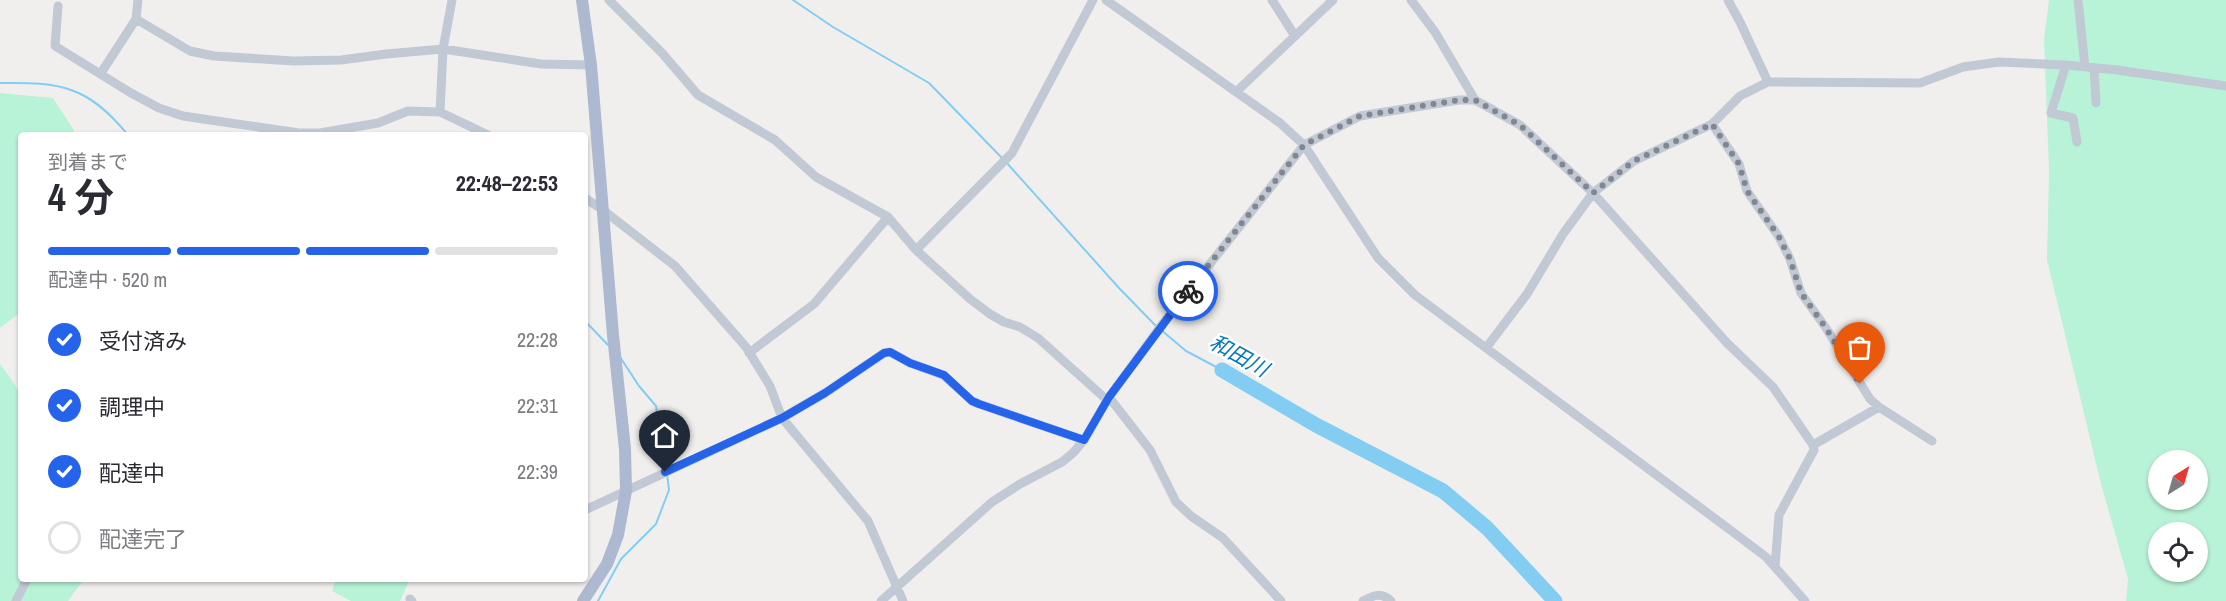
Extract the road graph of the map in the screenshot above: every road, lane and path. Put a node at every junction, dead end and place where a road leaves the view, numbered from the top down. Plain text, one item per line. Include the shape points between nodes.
1 (138, 0) edge
2 (452, 0) edge
3 (582, 0) edge
4 (609, 0) edge
5 (1093, 0) edge
6 (1107, 0) edge
7 (1272, 0) edge
8 (1333, 0) edge
9 (1411, 0) edge
10 (1728, 0) edge
11 (2078, 0) edge
12 (58, 6) dead end
13 (136, 20) junction
14 (1295, 36) junction
15 (443, 50) junction
16 (591, 65) junction
17 (2066, 65) junction
18 (2089, 67) junction
19 (101, 73) junction
20 (1768, 82) junction
21 (2226, 86) edge
22 (1236, 92) junction
23 (1475, 100) junction
24 (2096, 103) dead end
25 (440, 112) junction
26 (1712, 124) junction
27 (292, 132) edge
28 (326, 132) edge
29 (482, 132) edge
30 (2077, 142) dead end
31 (1304, 145) junction
32 (1593, 193) junction
33 (588, 200) edge
34 (603, 210) junction
35 (888, 217) junction
36 (916, 250) junction
37 (1486, 348) junction
38 (749, 353) junction
39 (1108, 399) junction
40 (1879, 407) junction
41 (782, 418) junction
42 (1084, 440) junction
43 (1932, 441) dead end
44 (1813, 445) junction
45 (626, 490) junction
46 (588, 509) edge
47 (1775, 567) junction
48 (26, 582) edge
49 (897, 586) junction
50 (16, 601) edge
51 (583, 601) edge
52 (881, 601) edge
53 (903, 601) edge
54 (1281, 601) edge
55 (1363, 601) edge
56 (1391, 601) edge
57 (1805, 601) edge

1 - 13 street
2 - 15 street
3 - 16 main road
4 - 35 street via 698,95 776,140 816,177
5 - 36 street via 1012,153
6 - 22 street
7 - 14 street
8 - 14 street
9 - 23 street
10 - 20 street
11 - 18 street
12 - 19 street via 55,46
13 - 15 street via 190,51 214,56 341,60
13 - 19 street
14 - 22 street
15 - 16 street via 541,64
15 - 25 street
16 - 34 main road
17 - 18 street
17 - 20 street via 1991,63 1964,67 1920,83
17 - 30 street via 2051,113 2073,118
18 - 21 street
18 - 24 street
19 - 27 street via 159,108 183,116
20 - 26 street via 1740,96
22 - 31 street
23 - 31 street via 1360,116
23 - 32 street via 1520,125
25 - 28 street via 408,111 378,123
25 - 29 street
26 - 32 street via 1634,161
26 - 40 street via 1739,164 1747,191 1783,244 1801,293
31 - 37 street via 1389,271
31 - 39 street via 1155,333
32 - 37 street via 1527,294
32 - 44 street via 1727,343 1773,387
33 - 34 street
34 - 38 street via 675,266
34 - 45 main road
35 - 36 street
35 - 38 street via 814,304
36 - 39 street via 990,314 1038,338
37 - 47 street
38 - 41 street via 770,386
39 - 42 street
39 - 54 street via 1150,450 1176,502 1230,545
40 - 43 street
40 - 44 street
41 - 42 street via 890,352 944,375 972,401
41 - 45 street
41 - 49 street via 868,521
42 - 49 street via 1062,462 992,502
44 - 47 street via 1814,450 1779,515
45 - 46 street
45 - 51 main road via 618,535 607,564
47 - 57 street
48 - 50 street
49 - 52 street
49 - 53 street
55 - 56 street via 1376,594

